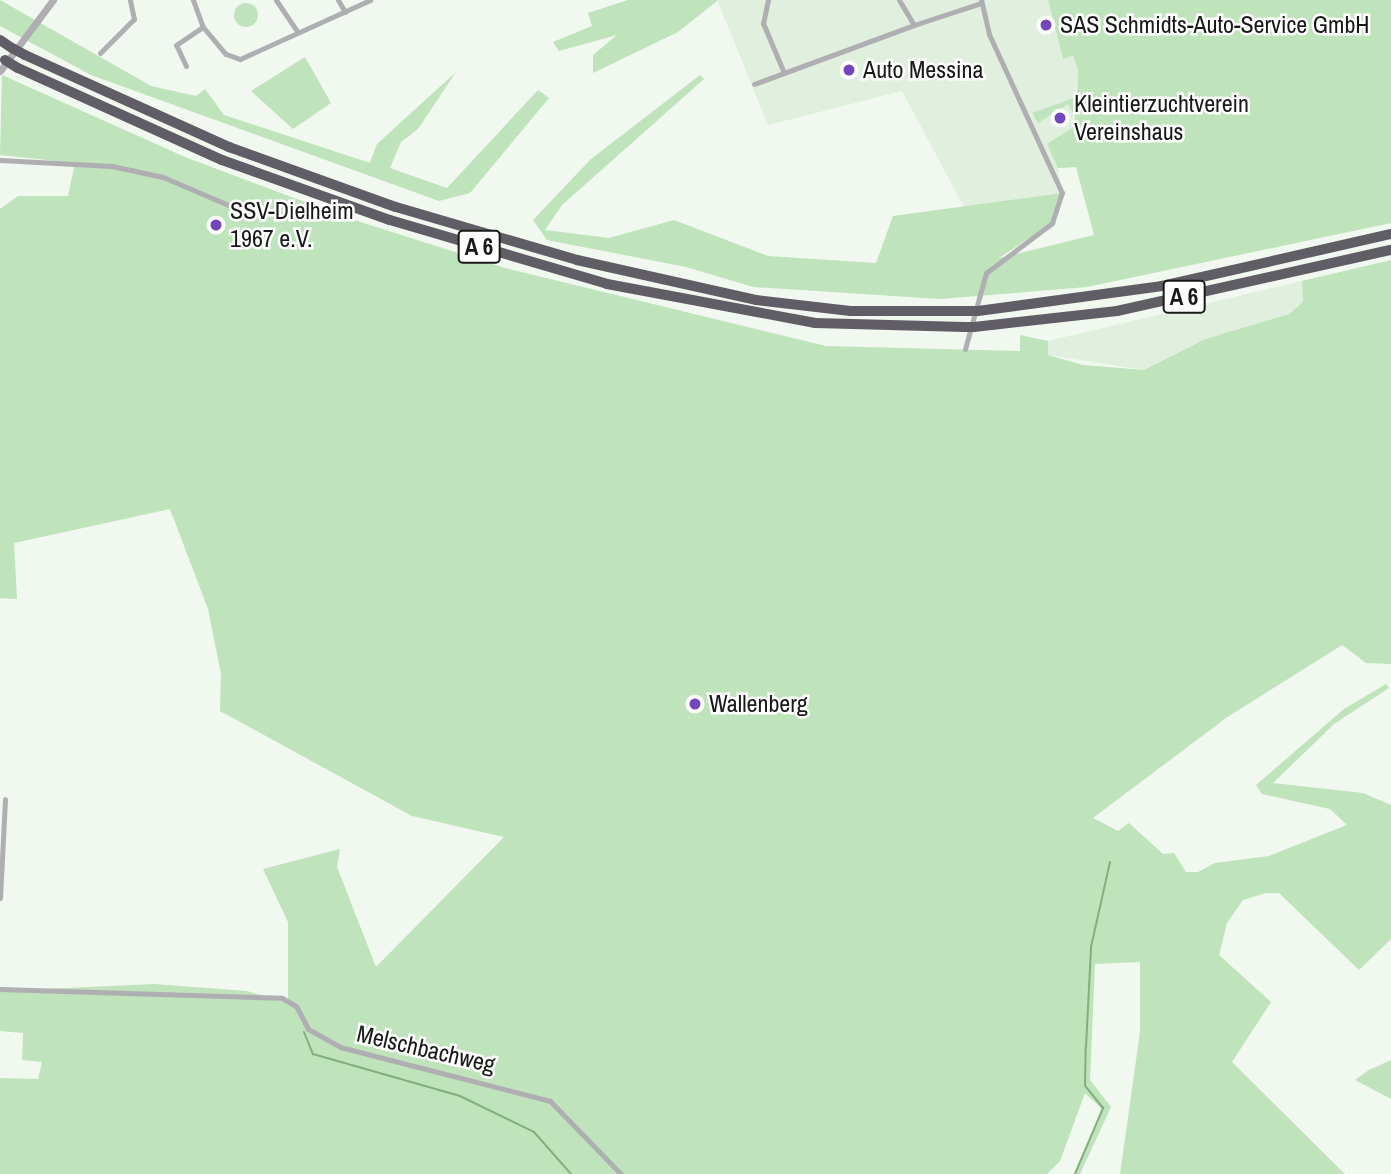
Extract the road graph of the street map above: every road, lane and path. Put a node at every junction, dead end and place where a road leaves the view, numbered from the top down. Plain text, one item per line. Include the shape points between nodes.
1 (53, 0) edge
2 (130, 0) edge
3 (193, 0) edge
4 (276, 0) edge
5 (338, 0) edge
6 (370, 0) edge
7 (768, 0) edge
8 (899, 0) edge
9 (981, 2) edge
10 (345, 12) junction
11 (914, 25) junction
12 (203, 27) junction
13 (297, 31) junction
14 (0, 40) edge
15 (100, 53) dead end
16 (3, 59) edge
17 (186, 66) dead end
18 (0, 71) edge
19 (784, 73) junction
20 (754, 84) dead end
21 (0, 160) edge
22 (254, 216) dead end
23 (1391, 234) edge
24 (1391, 250) edge
25 (965, 349) dead end
26 (5, 799) dead end
27 (0, 898) edge
28 (0, 989) edge
29 (621, 1174) edge

1 - 18 street
2 - 15 street via 134,19
3 - 12 street
4 - 13 street
5 - 10 street
6 - 10 street
7 - 19 street via 763,23
8 - 11 street
9 - 11 street
9 - 25 street via 989,34 1062,193 1052,223 986,273
10 - 13 street
11 - 19 street
12 - 13 street via 226,54 240,59
12 - 17 street via 176,45
14 - 23 highway, A 6, bridge via 229,147 396,207 577,260 756,300 850,311 973,311 1162,286
16 - 24 highway, A 6, bridge via 222,160 401,223 607,284 815,323 969,327 1117,311
19 - 20 street
21 - 22 street via 112,166 163,177
26 - 27 street
28 - 29 street, Melschbachweg via 282,998 296,1006 308,1029 340,1047 550,1101

